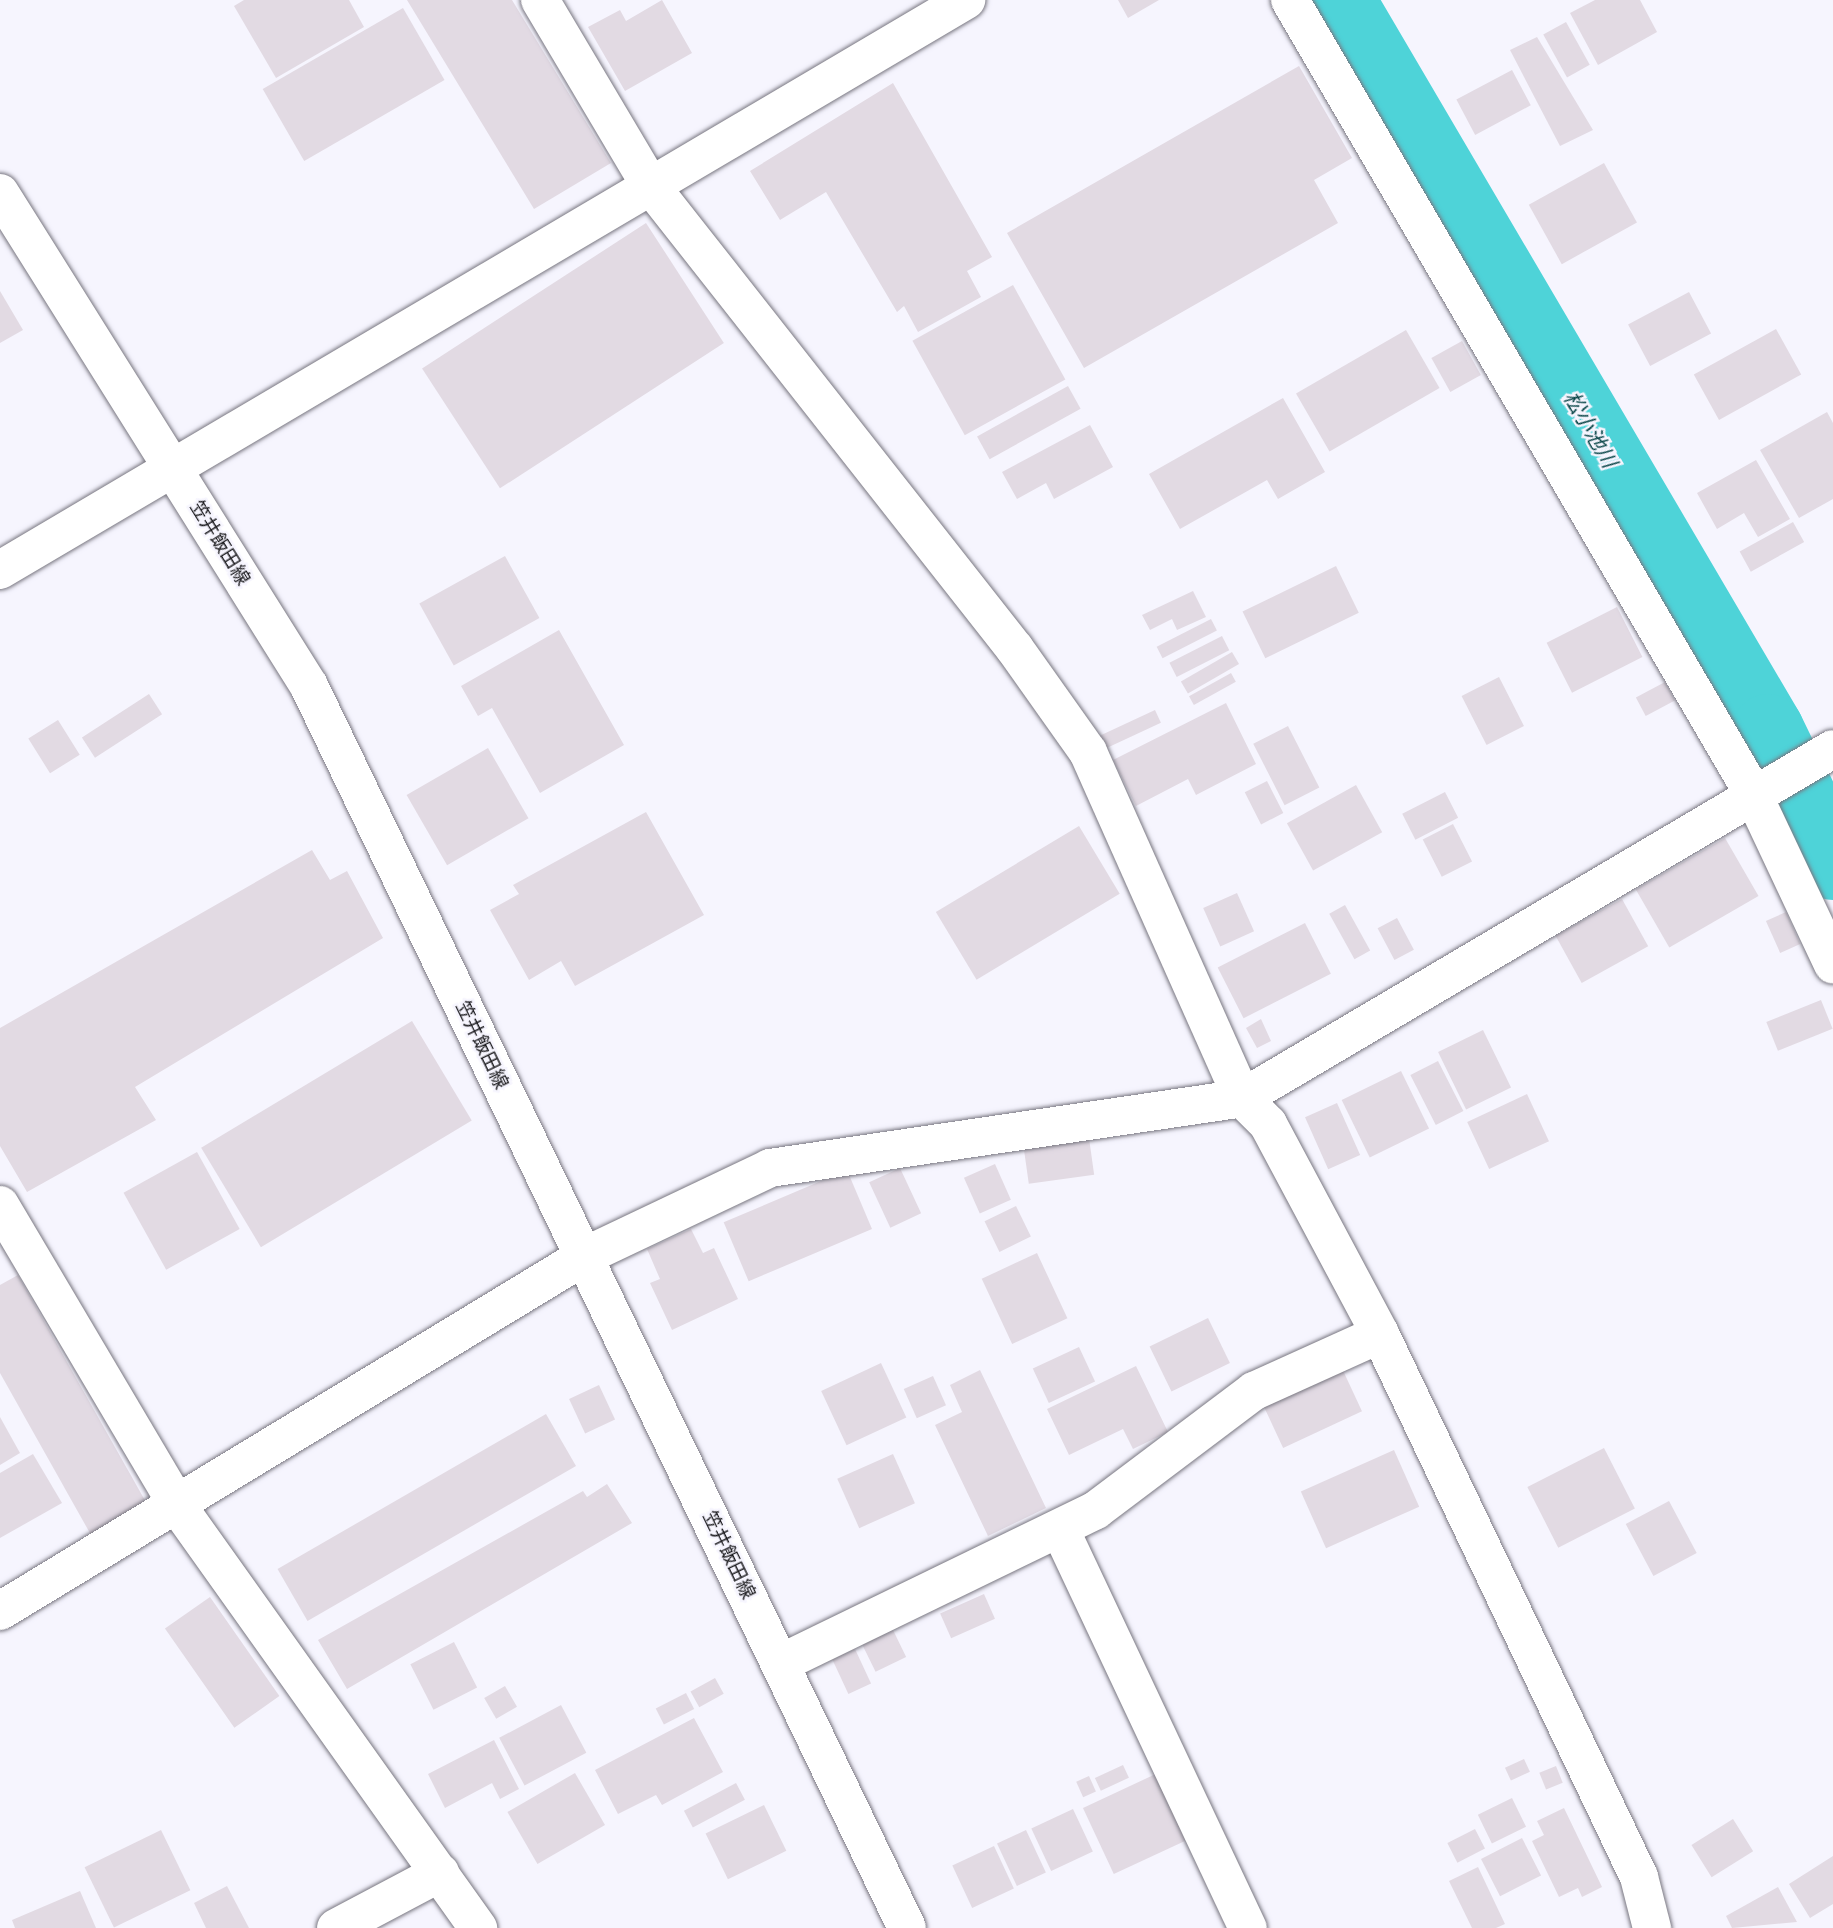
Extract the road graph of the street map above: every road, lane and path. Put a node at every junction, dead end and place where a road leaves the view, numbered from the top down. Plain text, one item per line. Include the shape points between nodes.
1 (540, 0) edge
2 (967, 0) edge
3 (1290, 0) edge
4 (650, 185) junction
5 (0, 193) edge
6 (174, 469) junction
7 (0, 570) edge
8 (1823, 755) edge
9 (1755, 795) junction
10 (1833, 964) edge
11 (1242, 1098) junction
12 (0, 1205) edge
13 (585, 1256) junction
14 (1380, 1334) junction
15 (179, 1507) junction
16 (1060, 1529) junction
17 (0, 1611) edge
18 (781, 1662) junction
19 (440, 1873) junction
20 (336, 1928) edge
21 (478, 1928) edge
22 (908, 1928) edge
23 (1248, 1928) edge
24 (1652, 1928) edge

1 - 4 street
2 - 4 street
3 - 9 street
4 - 6 street
4 - 11 street via 1015,649 1088,752
5 - 6 street, 笠井飯田線
6 - 7 street
6 - 13 street, 笠井飯田線 via 309,686
8 - 9 street
9 - 10 street
9 - 11 street
11 - 13 street via 770,1168
11 - 14 street via 1268,1124
12 - 15 street
13 - 15 street
13 - 18 street, 笠井飯田線
14 - 16 street via 1254,1391 1096,1510
14 - 24 street via 1639,1877
15 - 17 street
15 - 19 street
16 - 18 street
16 - 23 street
18 - 22 street, 笠井飯田線
19 - 20 street
19 - 21 street

